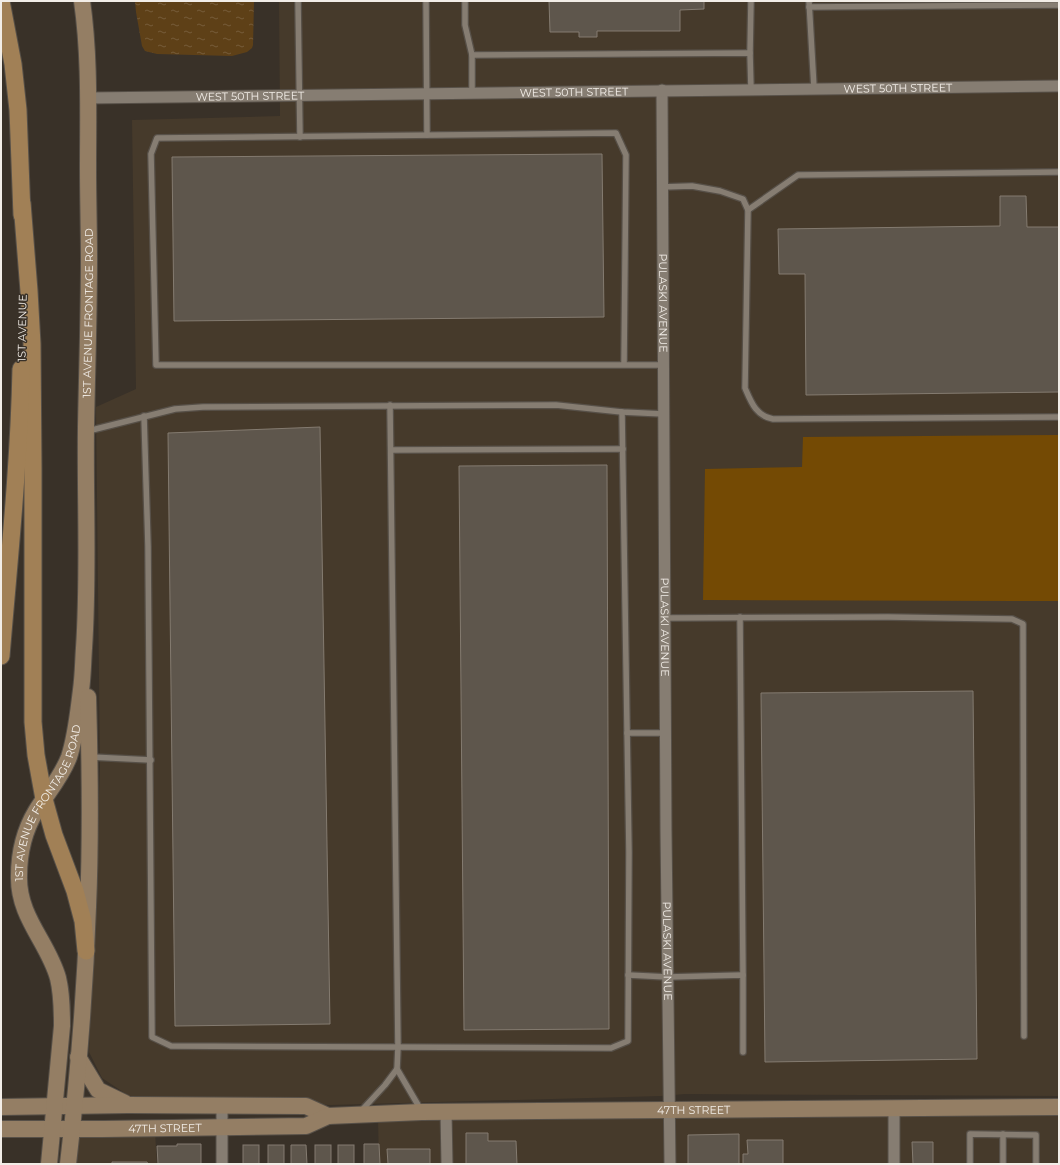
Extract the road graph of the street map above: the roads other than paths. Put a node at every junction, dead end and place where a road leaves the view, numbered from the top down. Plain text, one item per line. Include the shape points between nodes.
1 (82, 1) edge
2 (298, 1) edge
3 (426, 1) edge
4 (465, 1) edge
5 (751, 1) edge
6 (1, 2) edge
7 (809, 4) edge
8 (1059, 5) edge
9 (750, 53) junction
10 (472, 55) junction
11 (1059, 86) edge
12 (814, 88) junction
13 (751, 89) junction
14 (662, 90) junction
15 (426, 93) junction
16 (472, 93) junction
17 (300, 95) junction
18 (88, 98) junction
19 (427, 135) junction
20 (300, 137) junction
21 (1059, 172) edge
22 (662, 187) junction
23 (22, 204) junction
24 (748, 210) junction
25 (624, 365) junction
26 (663, 365) junction
27 (390, 405) junction
28 (622, 412) junction
29 (664, 414) junction
30 (144, 416) junction
31 (1059, 417) edge
32 (86, 432) junction
33 (623, 449) junction
34 (391, 450) junction
35 (740, 617) junction
36 (665, 618) junction
37 (86, 626) junction
38 (1, 656) edge
39 (627, 733) junction
40 (665, 733) junction
41 (90, 757) junction
42 (151, 760) junction
43 (44, 799) junction
44 (86, 951) junction
45 (628, 975) junction
46 (743, 975) junction
47 (668, 977) junction
48 (1024, 1036) dead end
49 (398, 1047) junction
50 (743, 1052) dead end
51 (78, 1057) junction
52 (397, 1069) junction
53 (128, 1104) junction
54 (54, 1106) junction
55 (74, 1106) junction
56 (222, 1106) junction
57 (1, 1107) edge
58 (1059, 1107) edge
59 (894, 1108) junction
60 (670, 1110) junction
61 (422, 1112) junction
62 (446, 1112) junction
63 (358, 1115) junction
64 (328, 1116) junction
65 (221, 1127) junction
66 (51, 1128) junction
67 (1, 1129) edge
68 (72, 1129) junction
69 (1003, 1134) junction
70 (49, 1164) edge
71 (68, 1164) edge
72 (222, 1164) edge
73 (446, 1164) edge
74 (670, 1164) edge
75 (894, 1164) edge
76 (970, 1164) edge
77 (1003, 1164) edge
78 (1036, 1164) edge

1 - 18 street, 1ST AVENUE FRONTAGE ROAD via 88,52
2 - 17 lane
3 - 15 lane
4 - 10 lane via 465,25
5 - 9 lane
6 - 23 main road, 1ST AVENUE via 16,87
7 - 8 lane
7 - 12 lane
9 - 10 lane
9 - 13 lane
10 - 16 lane
11 - 12 street, WEST 50TH STREET
12 - 13 street, WEST 50TH STREET
13 - 14 street, WEST 50TH STREET
14 - 16 street, WEST 50TH STREET
14 - 22 street, PULASKI AVENUE
15 - 16 street, WEST 50TH STREET
15 - 17 street, WEST 50TH STREET
15 - 19 lane
17 - 18 street, WEST 50TH STREET
17 - 20 lane
18 - 32 street, 1ST AVENUE FRONTAGE ROAD
19 - 20 lane
19 - 25 lane via 616,133 626,155
20 - 25 lane via 157,138 151,154 156,366
21 - 24 lane via 798,175
22 - 24 lane via 692,186 720,191 743,199
22 - 26 street, PULASKI AVENUE
23 - 38 main road, 1ST AVENUE via 20,413
23 - 43 main road via 32,344 33,722
24 - 31 lane via 745,388 753,406 764,417
25 - 26 lane
26 - 29 street, PULASKI AVENUE
27 - 28 lane via 556,405
27 - 30 lane via 203,407 175,409
27 - 34 lane
28 - 29 lane
28 - 33 lane
29 - 36 street, PULASKI AVENUE
30 - 32 lane
30 - 42 lane
32 - 37 street, 1ST AVENUE FRONTAGE ROAD
33 - 34 lane
33 - 39 lane
34 - 49 lane
35 - 36 lane
35 - 46 lane
35 - 48 lane via 1012,619 1023,624
36 - 40 street, PULASKI AVENUE
37 - 41 street, 1ST AVENUE FRONTAGE ROAD
37 - 43 street, 1ST AVENUE FRONTAGE ROAD via 82,686 75,734 59,778
39 - 40 lane
39 - 45 lane
40 - 47 street, PULASKI AVENUE
41 - 42 lane
41 - 44 street, 1ST AVENUE FRONTAGE ROAD
42 - 49 lane via 152,1037 171,1046
43 - 44 main road via 54,835 76,892 83,921
43 - 54 street, 1ST AVENUE FRONTAGE ROAD via 23,841 18,878 20,897 26,914 51,960 58,979 62,1003
44 - 51 street, 1ST AVENUE FRONTAGE ROAD
45 - 47 lane
45 - 49 lane via 628,1041 611,1048
46 - 47 lane
46 - 50 lane
47 - 60 street, PULASKI AVENUE
49 - 52 lane
51 - 53 street via 98,1090
51 - 55 street, 1ST AVENUE FRONTAGE ROAD
52 - 61 lane
52 - 63 lane
53 - 55 street, 47TH STREET
53 - 56 street, 47TH STREET
54 - 55 street, 47TH STREET
54 - 57 street, 47TH STREET
54 - 66 street, 1ST AVENUE FRONTAGE ROAD
55 - 68 street, 1ST AVENUE FRONTAGE ROAD
56 - 64 street, 47TH STREET via 306,1106
56 - 65 street
58 - 59 street, 47TH STREET
59 - 60 street, 47TH STREET
59 - 75 street
60 - 62 street, 47TH STREET
60 - 74 street, PULASKI AVENUE
61 - 62 street, 47TH STREET
61 - 63 street, 47TH STREET
62 - 73 street
63 - 64 street, 47TH STREET
64 - 65 street, 47TH STREET via 306,1126
65 - 68 street, 47TH STREET
65 - 72 street
66 - 67 street, 47TH STREET
66 - 68 street, 47TH STREET
66 - 70 street, 1ST AVENUE FRONTAGE ROAD
68 - 71 street, 1ST AVENUE FRONTAGE ROAD
69 - 76 lane via 970,1134
69 - 77 lane
69 - 78 lane via 1036,1135

